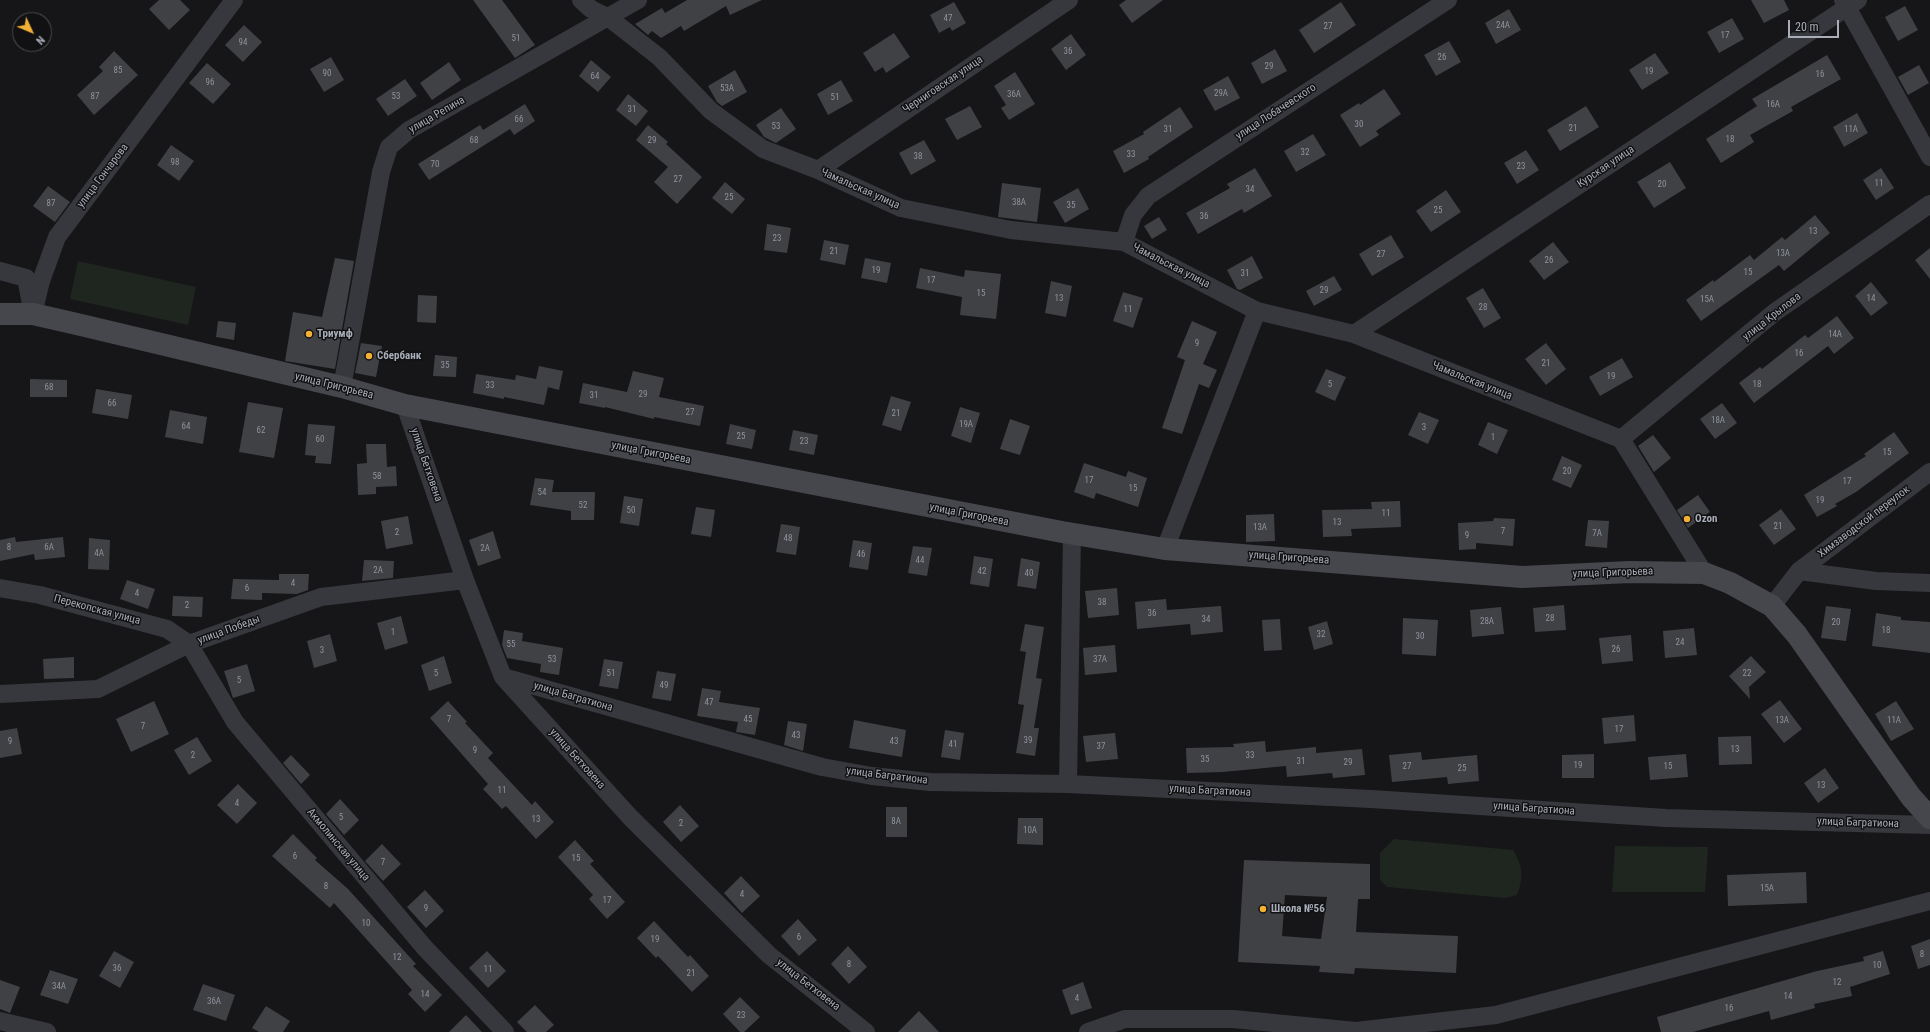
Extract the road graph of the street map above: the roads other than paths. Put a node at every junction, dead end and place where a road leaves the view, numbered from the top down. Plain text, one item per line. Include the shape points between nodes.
1 (234, 0) edge
2 (581, 0) edge
3 (638, 0) edge
4 (1069, 0) edge
5 (1448, 0) edge
6 (1849, 2) edge
7 (609, 18) junction
8 (1930, 157) edge
9 (818, 170) junction
10 (1930, 204) edge
11 (1124, 242) junction
12 (0, 272) edge
13 (1257, 311) junction
14 (0, 314) edge
15 (33, 314) junction
16 (1354, 334) junction
17 (342, 387) junction
18 (405, 405) junction
19 (1621, 439) junction
20 (1930, 472) edge
21 (1072, 533) junction
22 (1165, 549) junction
23 (1799, 571) junction
24 (1704, 573) junction
25 (465, 580) junction
26 (1930, 583) edge
27 (0, 588) edge
28 (1772, 606) junction
29 (189, 644) junction
30 (504, 678) junction
31 (0, 694) edge
32 (1068, 784) junction
33 (1930, 818) edge
34 (1930, 825) edge
35 (1930, 901) edge
36 (0, 1021) edge
37 (47, 1032) edge
38 (505, 1032) edge
39 (866, 1032) edge
40 (1088, 1032) edge
41 (1357, 1032) edge

1 - 15 street, улица Гончарова via 57,237 41,281
2 - 7 street, Чамальская улица via 591,9
3 - 7 street, улица Репина
4 - 9 street, Черниговская улица
5 - 11 street, улица Лобачевского via 1148,196 1133,215
6 - 8 street
6 - 16 street, Курская улица
7 - 9 street, Чамальская улица via 659,57 711,111 763,149
7 - 17 street, улица Репина via 409,130 389,147 381,172
9 - 11 street, Чамальская улица via 901,208 1011,230
10 - 19 street, улица Крылова via 1774,312
11 - 13 street, Чамальская улица
12 - 15 street via 26,278
13 - 16 street, Чамальская улица
13 - 22 street
14 - 15 main road, улица Григорьева
15 - 17 main road, улица Григорьева
16 - 19 street, Чамальская улица
17 - 18 main road, улица Григорьева
18 - 21 main road, улица Григорьева via 774,478
18 - 25 street, улица Бетховена
19 - 24 street
20 - 23 street, Химзаводской переулок
21 - 22 main road, улица Григорьева
21 - 32 street
22 - 24 main road, улица Григорьева via 1522,577 1630,572
23 - 26 street via 1876,581
23 - 28 street
24 - 28 main road, улица Григорьева via 1730,583
25 - 29 street, улица Победы via 321,597
25 - 30 street, улица Бетховена
27 - 29 street, Перекопская улица via 40,595 168,629
28 - 33 main road via 1797,635 1911,797
29 - 31 street, улица Победы via 98,690
29 - 38 street, Акмолинская улица via 235,722 424,947
30 - 32 street, улица Багратиона via 822,766 872,776 930,782
30 - 39 street, улица Бетховена via 630,817 769,955
32 - 34 street, улица Багратиона via 1371,799 1666,818
35 - 41 street via 1496,1015
36 - 37 street
40 - 41 street via 1125,1020 1233,1019

